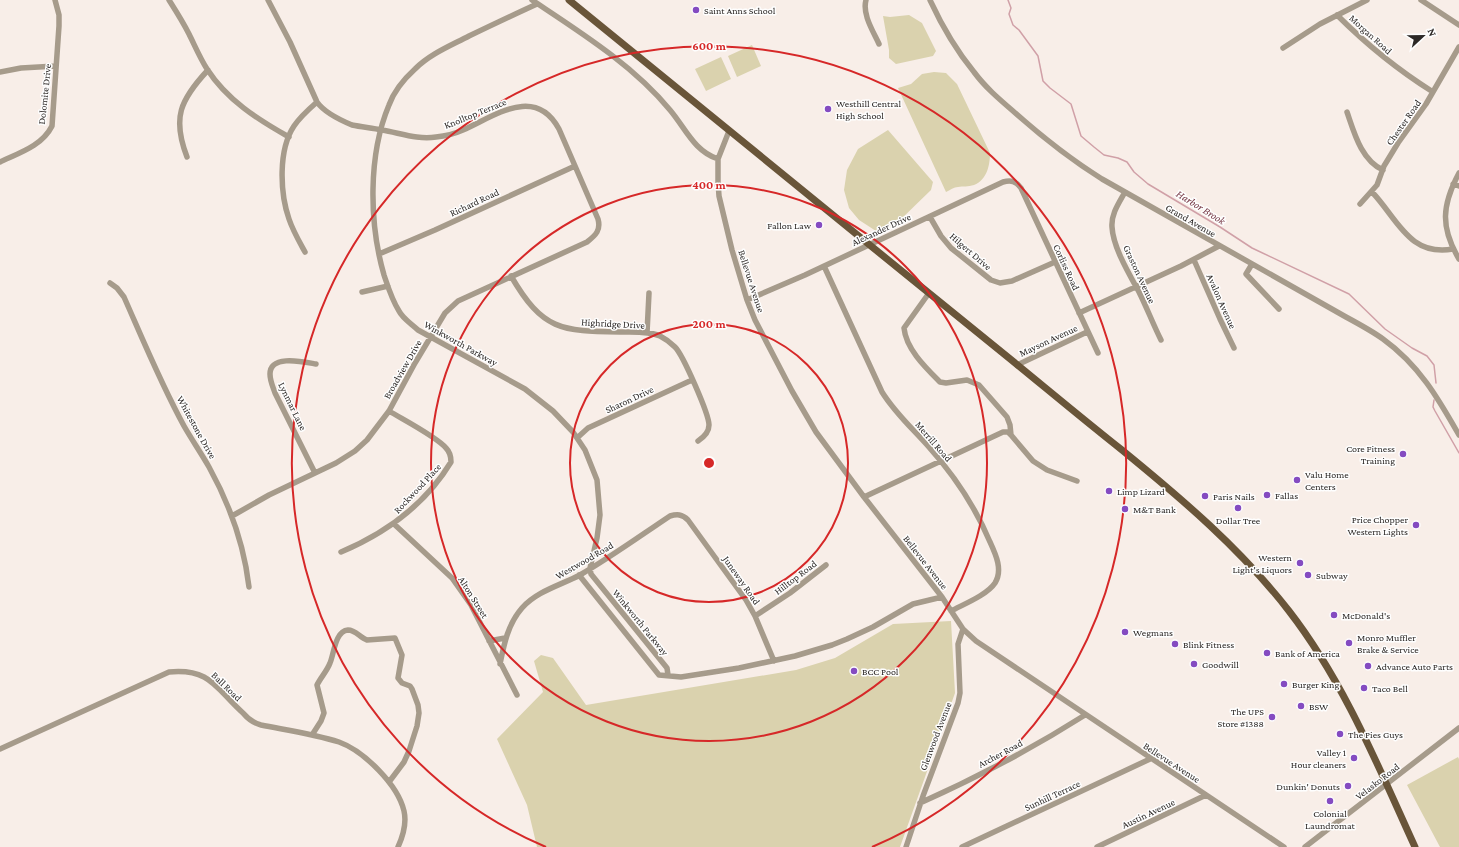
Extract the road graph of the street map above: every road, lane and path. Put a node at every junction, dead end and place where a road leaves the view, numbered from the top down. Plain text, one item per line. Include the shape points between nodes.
1 (55, 0) edge
2 (169, 0) edge
3 (268, 0) edge
4 (532, 0) edge
5 (568, 0) edge
6 (866, 0) edge
7 (930, 0) edge
8 (1367, 0) edge
9 (1421, 0) edge
10 (538, 4) junction
11 (1337, 15) junction
12 (1459, 25) edge
13 (879, 44) dead end
14 (1459, 47) edge
15 (1284, 48) dead end
16 (56, 66) junction
17 (208, 70) junction
18 (0, 72) edge
19 (1433, 92) junction
20 (317, 102) junction
21 (1347, 112) dead end
22 (381, 130) junction
23 (729, 131) junction
24 (289, 137) junction
25 (186, 157) dead end
26 (718, 159) junction
27 (0, 162) edge
28 (575, 166) junction
29 (1383, 170) junction
30 (1459, 173) edge
31 (1456, 185) edge
32 (1021, 188) joint
33 (1124, 192) junction
34 (1372, 192) junction
35 (1360, 204) dead end
36 (930, 217) junction
37 (598, 219) joint
38 (869, 245) junction
39 (1219, 246) junction
40 (1453, 248) junction
41 (305, 252) dead end
42 (379, 254) junction
43 (1459, 259) edge
44 (1194, 260) junction
45 (1055, 262) junction
46 (1252, 264) junction
47 (824, 266) junction
48 (511, 276) junction
49 (110, 283) dead end
50 (388, 286) junction
51 (1136, 288) junction
52 (362, 292) dead end
53 (649, 293) dead end
54 (929, 293) junction
55 (747, 300) junction
56 (1279, 309) dead end
57 (1079, 313) junction
58 (1087, 332) junction
59 (647, 333) junction
60 (431, 337) junction
61 (1160, 340) dead end
62 (1234, 348) dead end
63 (1098, 353) dead end
64 (316, 364) dead end
65 (1017, 365) junction
66 (692, 380) junction
67 (388, 411) junction
68 (1011, 435) junction
69 (1459, 435) edge
70 (577, 438) junction
71 (698, 441) dead end
72 (941, 462) junction
73 (315, 473) junction
74 (1077, 481) dead end
75 (864, 497) junction
76 (232, 516) junction
77 (685, 517) joint
78 (394, 524) junction
79 (340, 552) dead end
80 (826, 565) dead end
81 (590, 568) junction
82 (579, 575) junction
83 (249, 587) dead end
84 (942, 598) junction
85 (952, 611) junction
86 (755, 616) junction
87 (963, 629) junction
88 (505, 638) junction
89 (489, 641) junction
90 (774, 661) junction
91 (500, 664) junction
92 (668, 675) junction
93 (517, 695) dead end
94 (1085, 715) junction
95 (1459, 728) edge
96 (312, 736) junction
97 (0, 749) edge
98 (1150, 758) junction
99 (389, 782) junction
100 (1386, 785) junction
101 (1206, 795) junction
102 (920, 803) junction
103 (398, 847) edge
104 (906, 847) edge
105 (962, 847) edge
106 (1097, 847) edge
107 (1284, 847) edge
108 (1305, 847) edge
109 (1415, 847) edge

1 - 16 street, Dolomite Drive via 59,16
2 - 17 street
3 - 20 street, Knolltop Terrace
4 - 10 street
5 - 23 main road
6 - 13 street via 867,16
7 - 33 street, Grand Avenue via 960,54 992,92 1062,153
8 - 11 street
9 - 12 street
10 - 22 street, Winkworth Parkway via 426,59 396,90
10 - 26 street via 634,74 663,102 697,146 705,154
11 - 15 street
11 - 19 street, Morgan Road via 1387,60
14 - 19 street, Chester Road
16 - 18 street
16 - 27 street, Dolomite Drive via 50,131 36,144
17 - 24 street via 241,106
17 - 25 street via 189,92 180,111 179,135
19 - 29 street, Chester Road
20 - 22 street, Knolltop Terrace via 343,121
20 - 24 street via 299,119
21 - 29 street via 1364,152
22 - 28 street, Knolltop Terrace via 419,138 435,137 453,134 513,107 525,106 545,112 554,121
22 - 42 street, Winkworth Parkway via 376,153 373,205
23 - 26 street, Bellevue Avenue
23 - 38 main road
24 - 41 street via 284,157 283,192 289,219
26 - 55 street, Bellevue Avenue via 719,196
28 - 37 street, Knolltop Terrace
28 - 42 street, Richard Road
29 - 34 street, Chester Road
30 - 31 street
31 - 40 street via 1448,198 1445,215 1447,232
32 - 36 street, Alexander Drive via 1014,181 1003,182
32 - 45 street, Corliss Road
33 - 39 street, Grand Avenue
33 - 51 street, Graston Avenue via 1114,212 1112,226 1114,239
34 - 35 street, Chester Road
34 - 40 street via 1409,237 1419,245 1439,250
36 - 38 street, Alexander Drive
36 - 45 street, Hilgert Drive via 950,248 991,280 1000,283 1012,281
37 - 48 street, Broadview Drive via 597,234 587,242
38 - 47 street, Alexander Drive
38 - 54 main road
39 - 44 street, Mayson Avenue
39 - 46 street, Grand Avenue
40 - 43 street
42 - 50 street, Winkworth Parkway
44 - 51 street, Mayson Avenue
44 - 62 street, Avalon Avenue
45 - 57 street, Corliss Road
46 - 56 street via 1246,274
46 - 69 street, Grand Avenue via 1383,339 1432,388
47 - 55 street, Alexander Drive
47 - 72 street, Merrill Road via 882,392 891,406
48 - 59 street, Highridge Drive via 532,308 554,324 576,330
48 - 60 street, Broadview Drive via 458,302 445,313
49 - 76 street, Whitestone Drive via 124,297 161,380 210,468
50 - 52 street
50 - 60 street, Winkworth Parkway via 399,312 418,330
51 - 57 street, Mayson Avenue
51 - 61 street, Graston Avenue
53 - 59 street
54 - 65 main road
54 - 68 street via 904,328 908,342 940,382 967,380 979,385 1007,417
55 - 75 street, Bellevue Avenue via 768,346 816,432
57 - 58 street, Corliss Road
58 - 63 street, Corliss Road
58 - 65 street, Mayson Avenue
59 - 66 street, Highridge Drive via 660,336 675,347
60 - 67 street, Broadview Drive
60 - 70 street, Winkworth Parkway via 525,389 553,411
64 - 73 street, Lynmar Lane via 281,361 272,367 270,372 275,393
65 - 100 main road via 1206,521 1263,579 1318,651
66 - 70 street, Sharon Drive via 588,428
66 - 71 street, Highridge Drive via 710,426 708,432
67 - 73 street, Broadview Drive via 367,440 355,451
67 - 78 street, Rockwood Place via 443,444 451,462 412,509
68 - 72 street via 1003,432
68 - 74 street via 1037,464
70 - 81 street, Winkworth Parkway via 593,468 600,503 597,538
72 - 75 street
72 - 85 street, Merrill Road via 960,485 976,512 998,564 997,578 992,587
73 - 76 street, Broadview Drive via 268,495
75 - 84 street, Bellevue Avenue
76 - 83 street, Whitestone Drive via 247,566
77 - 81 street, Westwood Road via 676,514 670,516
77 - 86 street, Juneway Road
78 - 79 street, Rockwood Place
78 - 89 street, Alton Street via 452,578 471,605
80 - 86 street, Hilltop Road
81 - 82 street, Westwood Road
81 - 92 street, Winkworth Parkway via 591,574 667,668
82 - 88 street, Westwood Road via 529,601 522,608
82 - 92 street, Winkworth Parkway via 659,675
84 - 85 street, Bellevue Avenue
84 - 90 street, Winkworth Parkway via 913,604 872,627 832,645
85 - 87 street, Bellevue Avenue
86 - 90 street, Juneway Road
87 - 94 street, Bellevue Avenue via 976,641
87 - 102 street, Glenwood Avenue via 958,644 958,703
88 - 89 street
88 - 91 street, Westwood Road
89 - 91 street, Alton Street
90 - 92 street, Winkworth Parkway via 681,677
91 - 93 street, Alton Street
94 - 98 street, Bellevue Avenue
94 - 102 street, Archer Road via 1046,739
95 - 100 street, Velasko Road
96 - 97 street, Ball Road via 252,722 204,676 193,672 175,671
96 - 99 street, Ball Road via 340,742 359,753
96 - 99 street via 324,712 317,685 330,664 342,632 353,631 367,640 395,638 402,655 398,678 412,688 418,705 418,716 409,751
98 - 101 street, Bellevue Avenue
98 - 105 street, Sunhill Terrace
99 - 103 street, Ball Road via 404,811 403,836
100 - 108 street, Velasko Road
100 - 109 main road
101 - 106 street, Austin Avenue
101 - 107 street, Bellevue Avenue
102 - 104 street, Glenwood Avenue

